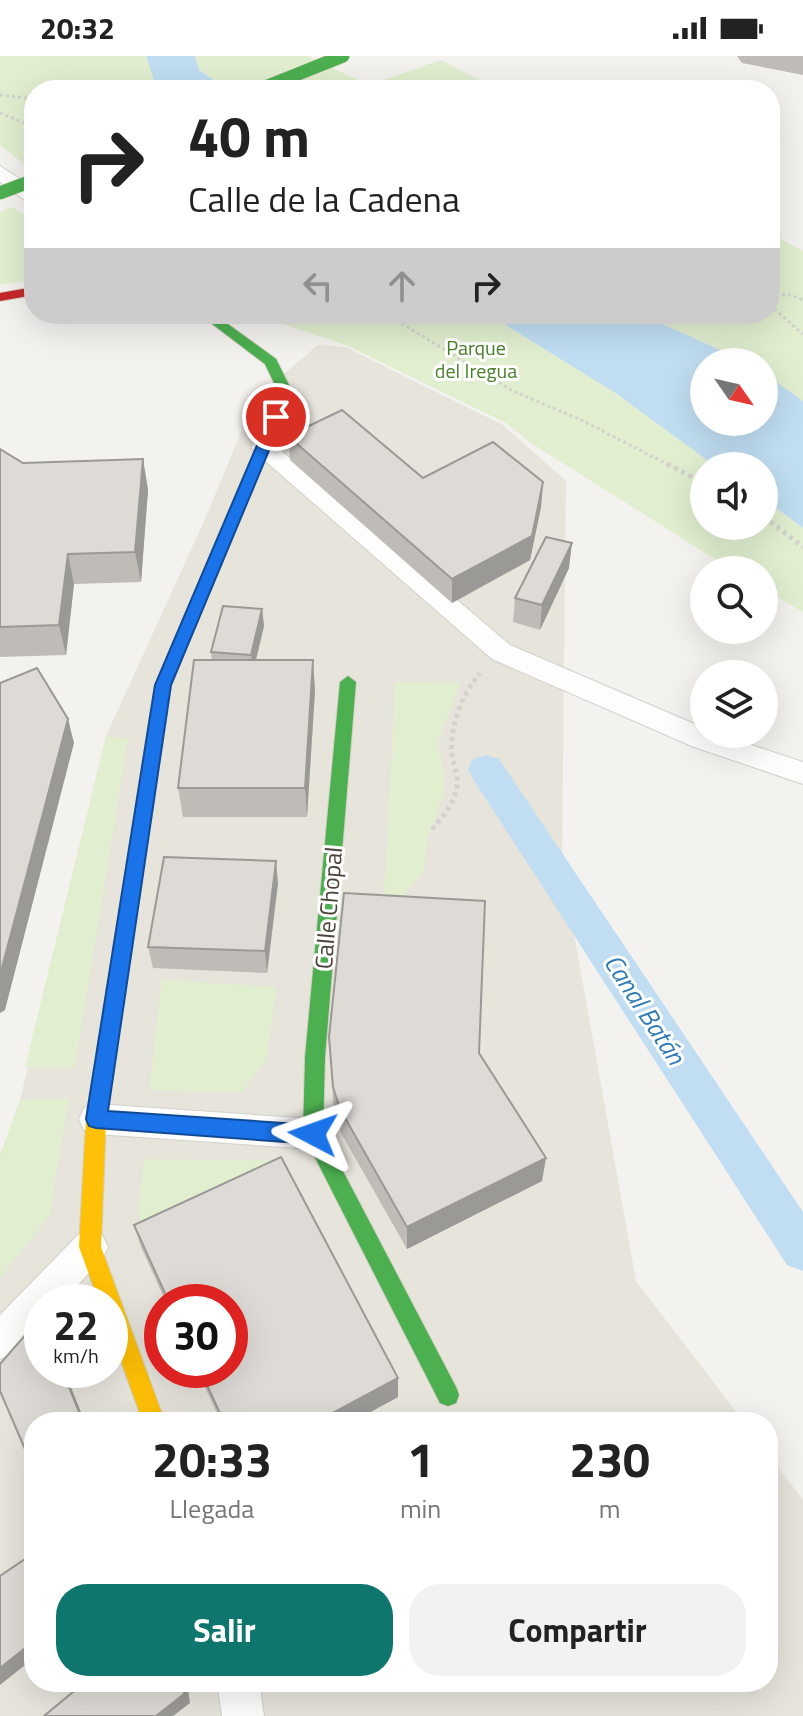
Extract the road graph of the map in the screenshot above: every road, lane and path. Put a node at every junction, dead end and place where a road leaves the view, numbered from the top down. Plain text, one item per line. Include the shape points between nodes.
1 (343, 56) edge
2 (283, 80) edge
3 (0, 95) edge
4 (24, 98) edge
5 (0, 113) edge
6 (24, 123) edge
7 (0, 172) edge
8 (24, 184) edge
9 (24, 190) edge
10 (0, 193) edge
11 (24, 293) edge
12 (780, 294) edge
13 (0, 297) edge
14 (803, 300) edge
15 (780, 314) edge
16 (220, 324) edge
17 (402, 324) edge
18 (803, 334) edge
19 (263, 447) junction
20 (690, 476) edge
21 (778, 528) edge
22 (803, 547) edge
23 (501, 652) junction
24 (348, 682) dead end
25 (803, 773) edge
26 (432, 829) dead end
27 (96, 1119) junction
28 (313, 1134) junction
29 (90, 1247) junction
30 (0, 1341) edge
31 (448, 1395) dead end
32 (150, 1412) edge
33 (239, 1692) edge
34 (243, 1716) edge

1 - 2 street, bridge
3 - 4 path
5 - 6 path
7 - 9 street
8 - 10 street, bridge
11 - 13 street
12 - 14 path
15 - 18 path
16 - 19 street via 271,362 283,387
17 - 20 path via 513,391
19 - 23 street
19 - 27 street via 163,685
21 - 22 path
23 - 25 street via 704,740
23 - 26 path via 473,681 457,717 452,748 457,787
24 - 28 street, Calle Chopal
27 - 28 street
27 - 29 street
28 - 31 street, Calle Chopal
29 - 30 street
29 - 32 street
33 - 34 street

